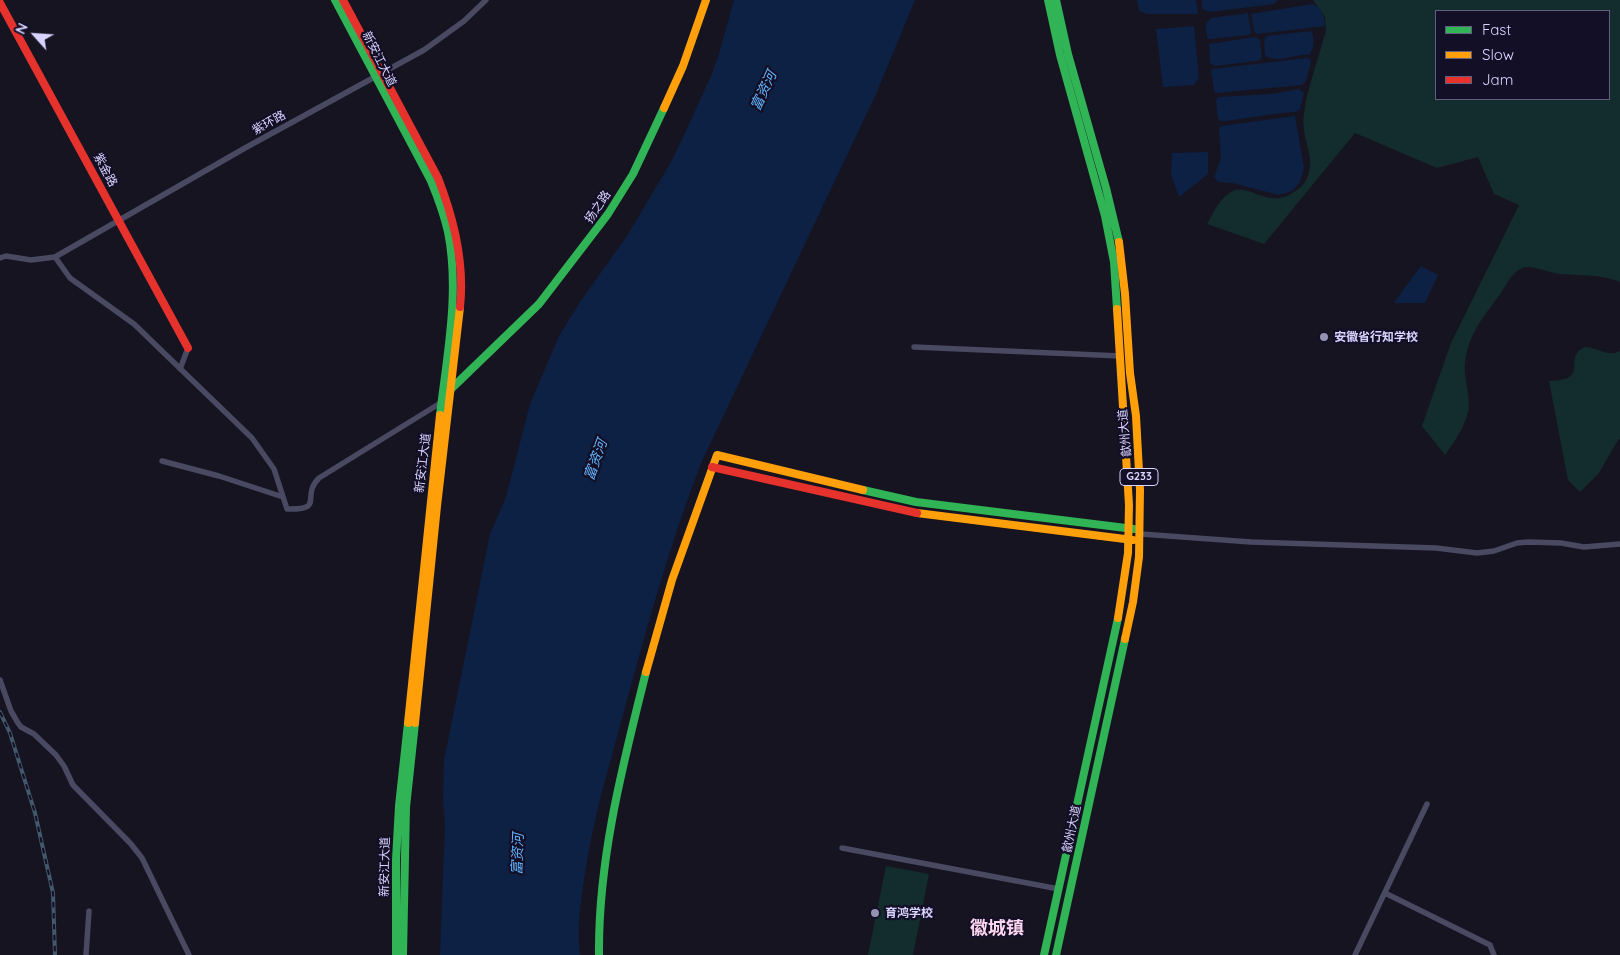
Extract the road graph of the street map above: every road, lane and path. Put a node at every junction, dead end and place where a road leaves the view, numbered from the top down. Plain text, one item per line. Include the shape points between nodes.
1 (335, 0) edge
2 (343, 0) edge
3 (486, 0) edge
4 (706, 0) edge
5 (1048, 0) edge
6 (1056, 0) edge
7 (0, 3) edge
8 (379, 75) junction
9 (119, 220) junction
10 (55, 257) junction
11 (0, 258) edge
12 (914, 347) dead end
13 (188, 348) joint
14 (1121, 356) junction
15 (180, 370) junction
16 (451, 389) junction
17 (442, 402) junction
18 (162, 461) dead end
19 (712, 467) junction
20 (283, 497) junction
21 (1130, 528) junction
22 (1141, 535) junction
23 (1129, 539) junction
24 (1620, 544) edge
25 (0, 680) edge
26 (1428, 804) dead end
27 (842, 848) dead end
28 (1059, 889) junction
29 (1385, 893) junction
30 (89, 911) dead end
31 (86, 955) edge
32 (189, 955) edge
33 (396, 955) edge
34 (403, 955) edge
35 (599, 955) edge
36 (1044, 955) edge
37 (1056, 955) edge
38 (1355, 955) edge
39 (1494, 955) edge

1 - 8 main road, 新安江大道
2 - 8 main road, 新安江大道
3 - 8 street, 紫环路 via 438,41
4 - 16 main road, 扬之路 via 686,59 653,133 608,214 539,304
5 - 14 main road, 歙州大道 / G233 via 1111,243
6 - 22 main road, 歙州大道 / G233 via 1113,215 1122,261 1136,421
7 - 9 main road, 紫金路
8 - 9 street, 紫环路
8 - 16 main road, 新安江大道 via 438,178 456,230 461,301
8 - 17 main road, 新安江大道 via 431,181 448,232 453,301
9 - 10 street, 紫环路
9 - 13 main road, 紫金路
10 - 11 street via 31,260
10 - 15 street via 70,278 134,324
12 - 14 street
13 - 15 street
14 - 21 main road, 歙州大道 / G233
15 - 20 street via 258,445 277,477
16 - 34 main road, 新安江大道 via 406,807
17 - 20 street via 319,478 312,487 311,502 306,508 287,509
17 - 33 main road, 新安江大道 via 399,806
18 - 20 street
19 - 21 main road via 717,455 916,502
19 - 23 main road via 914,513
19 - 35 main road via 669,587 631,731 602,885
21 - 22 main road
21 - 23 main road, 歙州大道 / G233
22 - 23 main road
22 - 24 street via 1436,548 1477,553 1528,542 1584,547
22 - 37 main road, 歙州大道 / G233 via 1133,602
23 - 28 main road, 歙州大道 / G233 via 1122,600
25 - 32 street via 18,723 56,755 73,785 142,858
26 - 29 street
27 - 28 street
28 - 36 main road, 歙州大道 / G233
29 - 38 street
29 - 39 street via 1490,945
30 - 31 street

